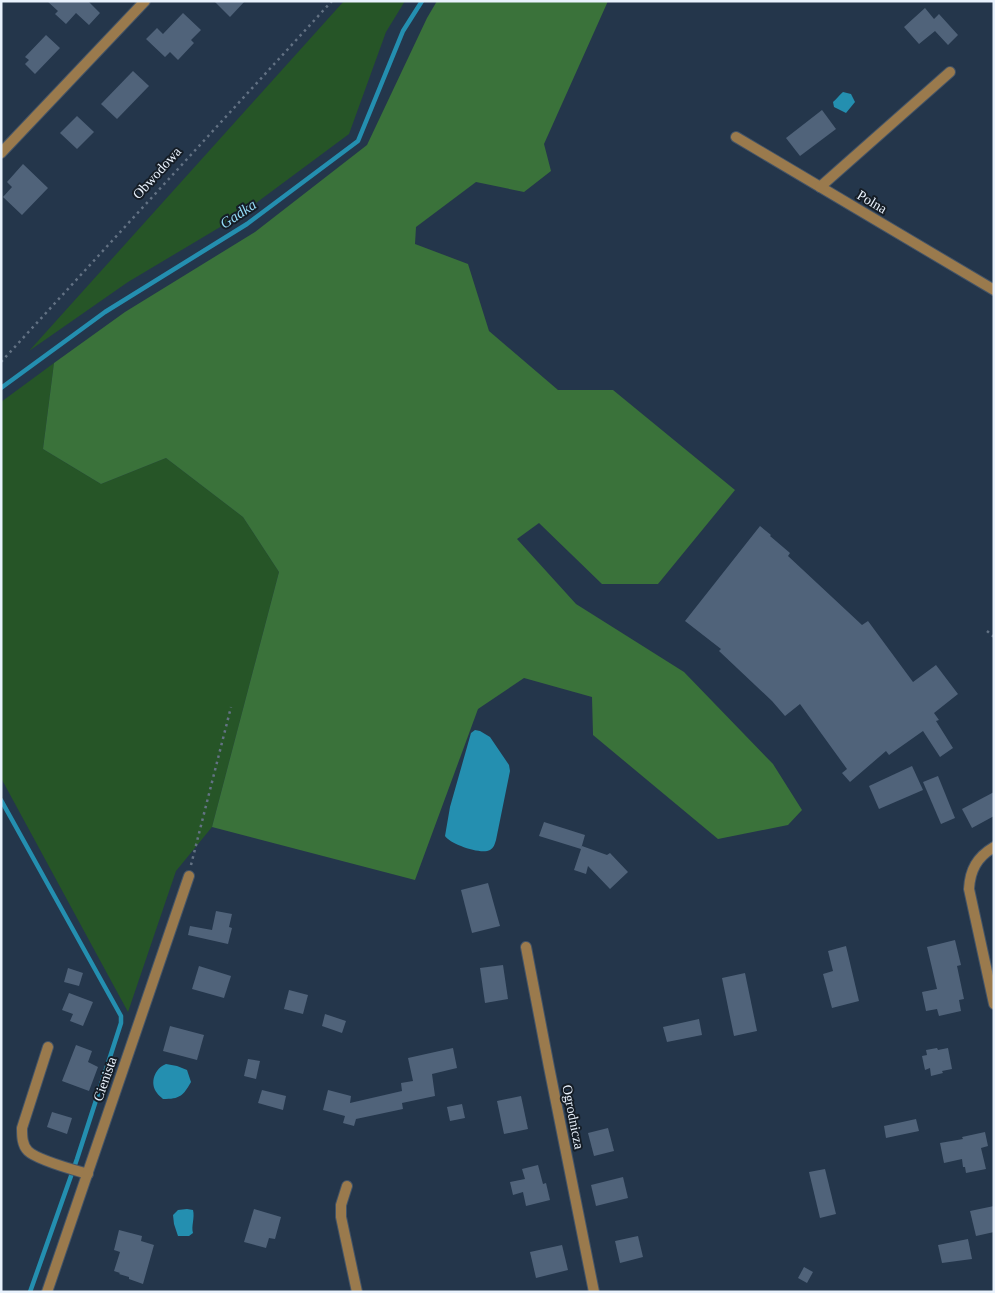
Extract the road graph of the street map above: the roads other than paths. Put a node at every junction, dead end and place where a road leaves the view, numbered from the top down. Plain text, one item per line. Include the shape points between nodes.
1 (145, 1) edge
2 (950, 72) dead end
3 (736, 137) dead end
4 (1, 153) edge
5 (820, 187) junction
6 (994, 290) edge
7 (994, 847) edge
8 (188, 876) road end
9 (526, 947) dead end
10 (994, 1004) edge
11 (48, 1047) dead end
12 (88, 1174) junction
13 (347, 1186) dead end
14 (48, 1292) edge
15 (357, 1292) edge
16 (594, 1292) edge

1 - 4 street
2 - 5 street
3 - 5 street, Polna
5 - 6 street, Polna
7 - 10 street via 981,856 970,879
8 - 12 street, Cienista
9 - 16 street, Ogrodnicza
11 - 12 street via 22,1128 24,1144 38,1157
12 - 14 street, Cienista
13 - 15 street via 341,1218

